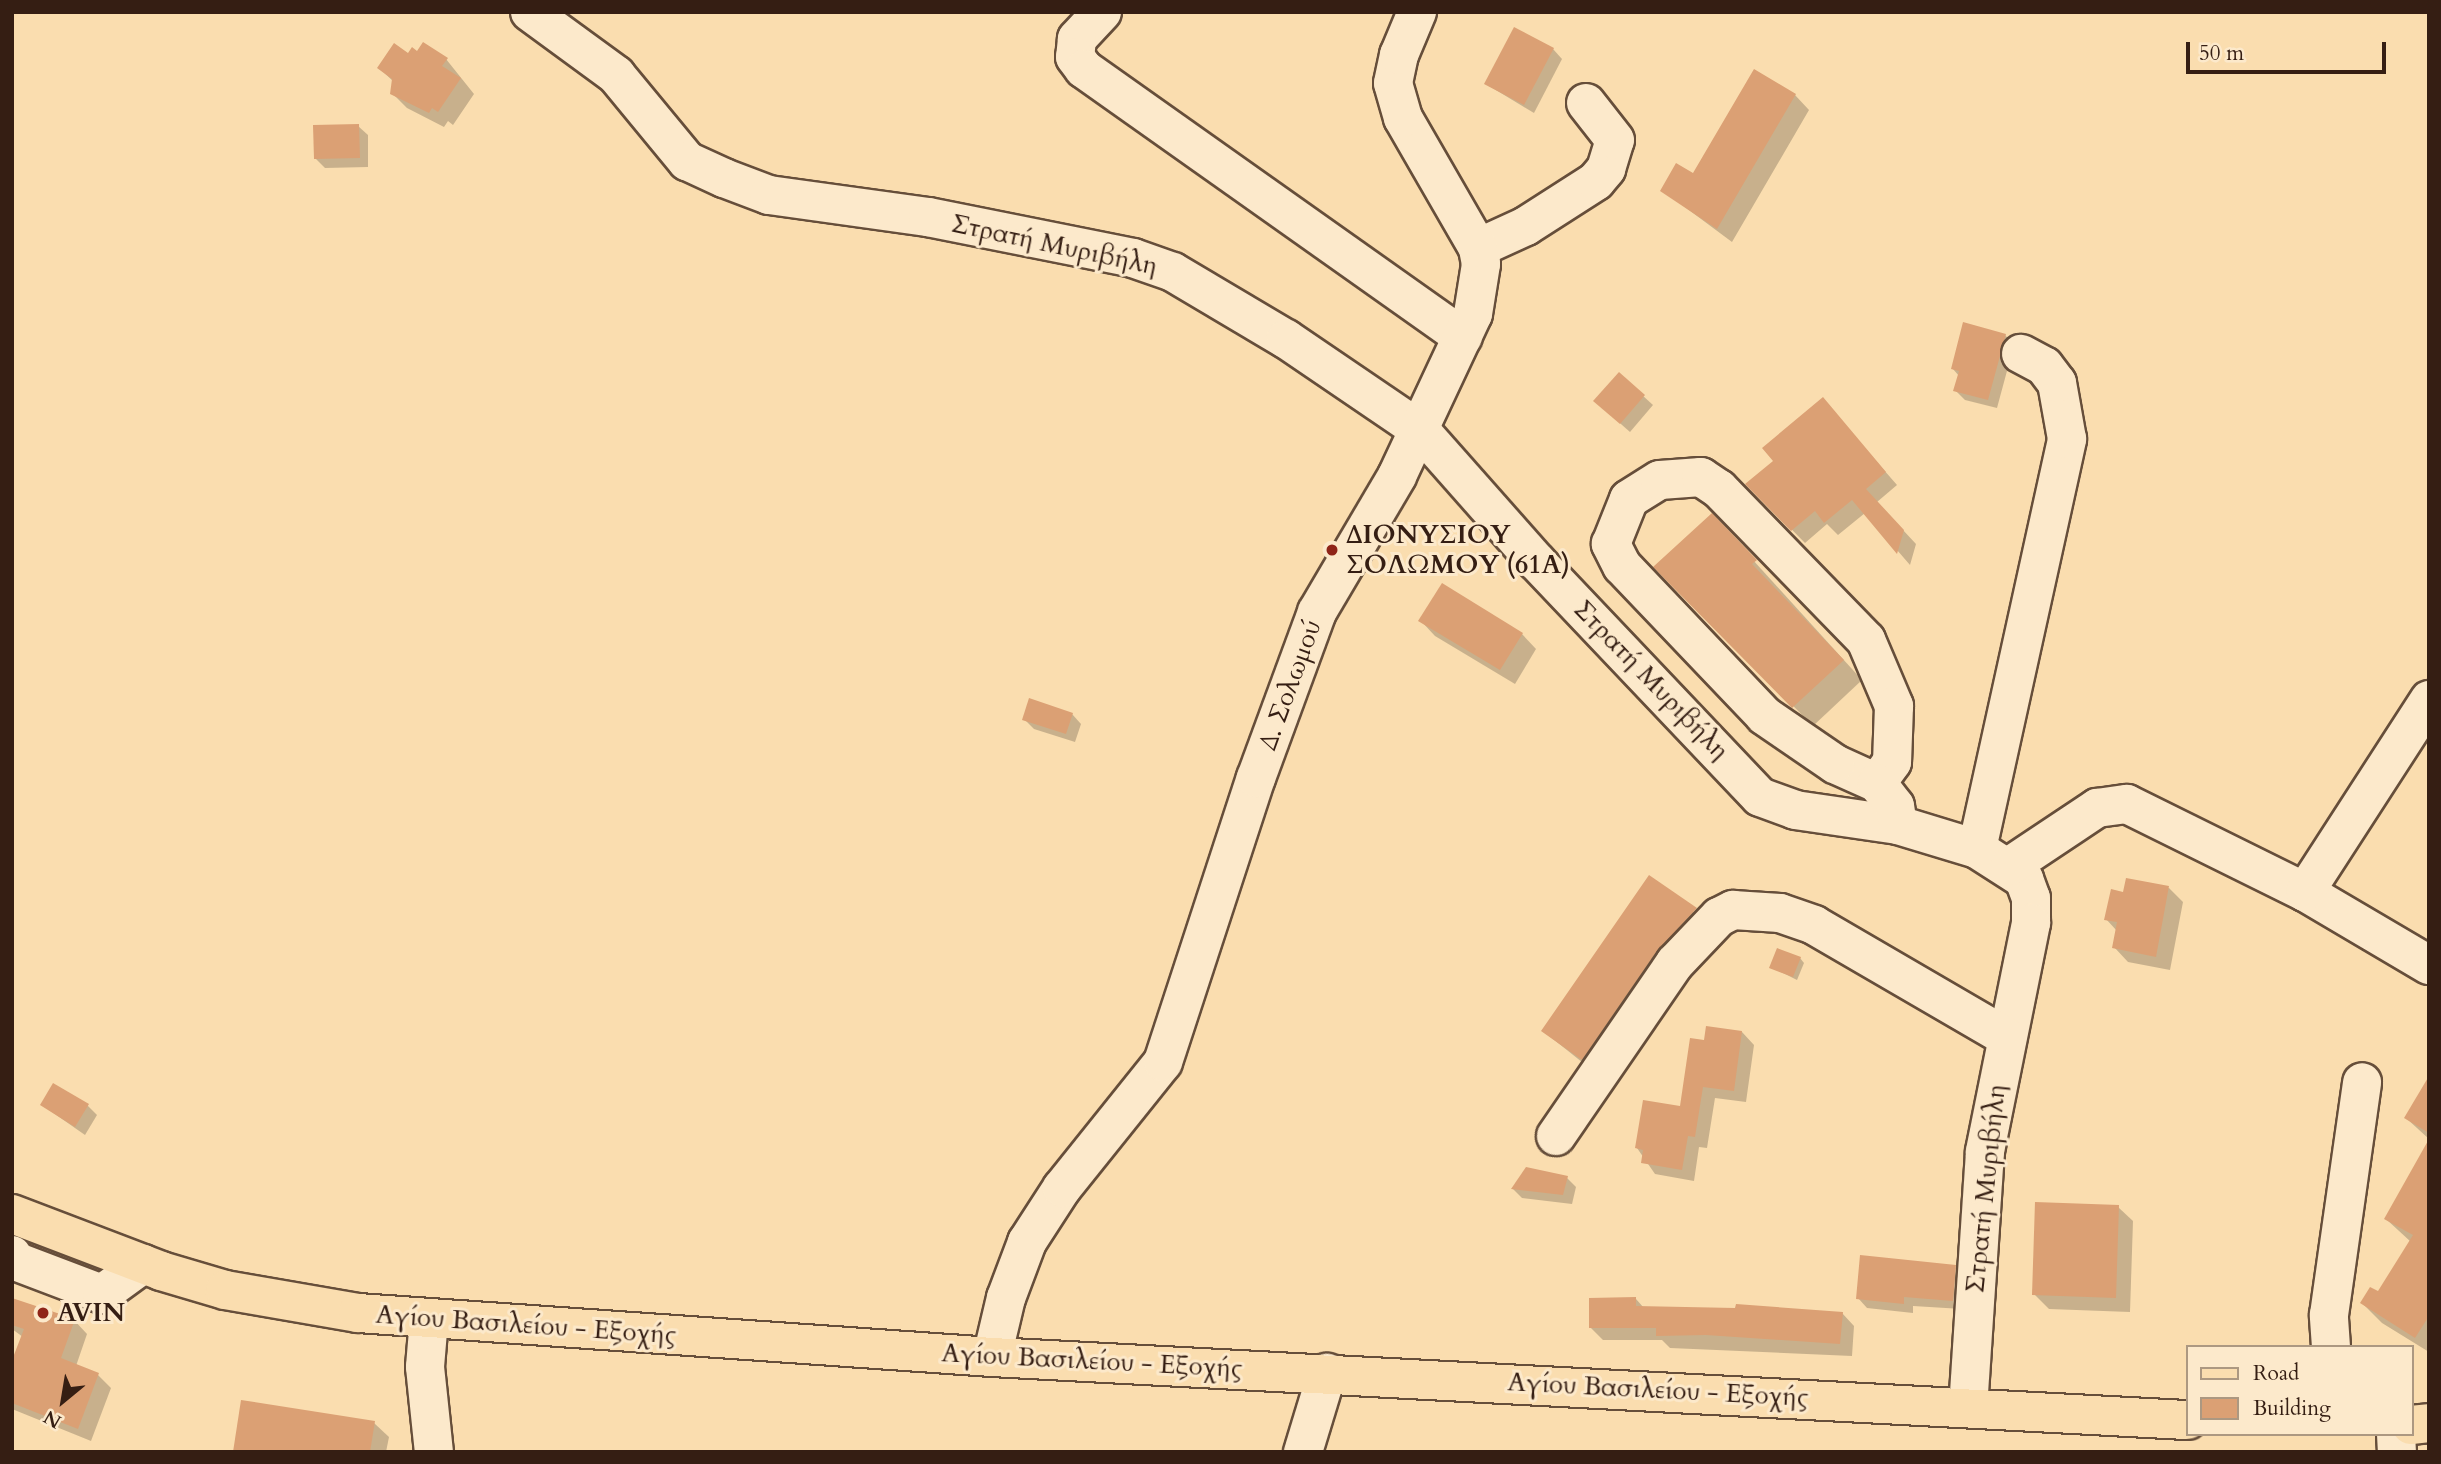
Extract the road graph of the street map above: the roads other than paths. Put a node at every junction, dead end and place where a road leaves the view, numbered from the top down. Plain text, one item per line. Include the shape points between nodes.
1 (530, 12) edge
2 (1102, 12) edge
3 (1417, 12) edge
4 (1586, 103) dead end
5 (1478, 248) junction
6 (1464, 337) junction
7 (2021, 354) dead end
8 (1420, 430) junction
9 (2429, 700) edge
10 (1877, 783) junction
11 (1898, 825) junction
12 (1994, 857) junction
13 (2305, 892) junction
14 (2429, 965) edge
15 (2005, 1036) junction
16 (2362, 1082) dead end
17 (1556, 1136) dead end
18 (12, 1214) edge
19 (12, 1255) edge
20 (143, 1264) junction
21 (429, 1319) junction
22 (2331, 1345) edge
23 (992, 1357) junction
24 (1328, 1373) junction
25 (1968, 1407) junction
26 (2186, 1420) edge
27 (434, 1452) edge
28 (1303, 1452) edge

1 - 8 street, Στρατή Μυριβήλη via 616,75 687,161 769,195 928,218 1133,258 1173,272 1286,339
2 - 6 street via 1077,39 1075,57 1084,69
3 - 5 street, Δ. Σολωμού via 1393,83 1403,118
4 - 5 street via 1615,140 1606,169 1596,181 1526,226
5 - 6 street, Δ. Σολωμού via 1479,283
6 - 8 street, Δ. Σολωμού
7 - 12 street via 2044,366 2057,383 2067,439
8 - 11 street, Στρατή Μυριβήλη via 1536,561 1760,797 1795,810
8 - 23 street, Δ. Σολωμού via 1375,517 1317,612 1260,767 1163,1062 1062,1188 1027,1241 1006,1298
9 - 13 street
10 - 10 street via 1892,762 1894,706 1866,640 1719,489 1701,477 1660,480 1629,499 1612,534 1611,544 1622,566 1765,716 1835,764
10 - 11 street via 1895,806
11 - 12 street, Στρατή Μυριβήλη
12 - 13 street via 2097,808 2127,804
12 - 15 street, Στρατή Μυριβήλη via 2024,879 2031,898 2020,989
13 - 14 street
15 - 17 street via 1814,925 1780,913 1733,910 1719,917 1675,962
15 - 25 street, Στρατή Μυριβήλη via 1985,1152
16 - 22 street via 2329,1315
18 - 20 main road, Αγίου Βασιλείου - Εξοχής
19 - 20 street via 15,1261 102,1294
20 - 21 main road, Αγίου Βασιλείου - Εξοχής via 225,1290 299,1305
21 - 23 main road, Αγίου Βασιλείου - Εξοχής
21 - 27 street via 425,1367
23 - 24 main road, Αγίου Βασιλείου - Εξοχής
24 - 25 main road, Αγίου Βασιλείου - Εξοχής
24 - 28 street
25 - 26 main road, Αγίου Βασιλείου - Εξοχής

